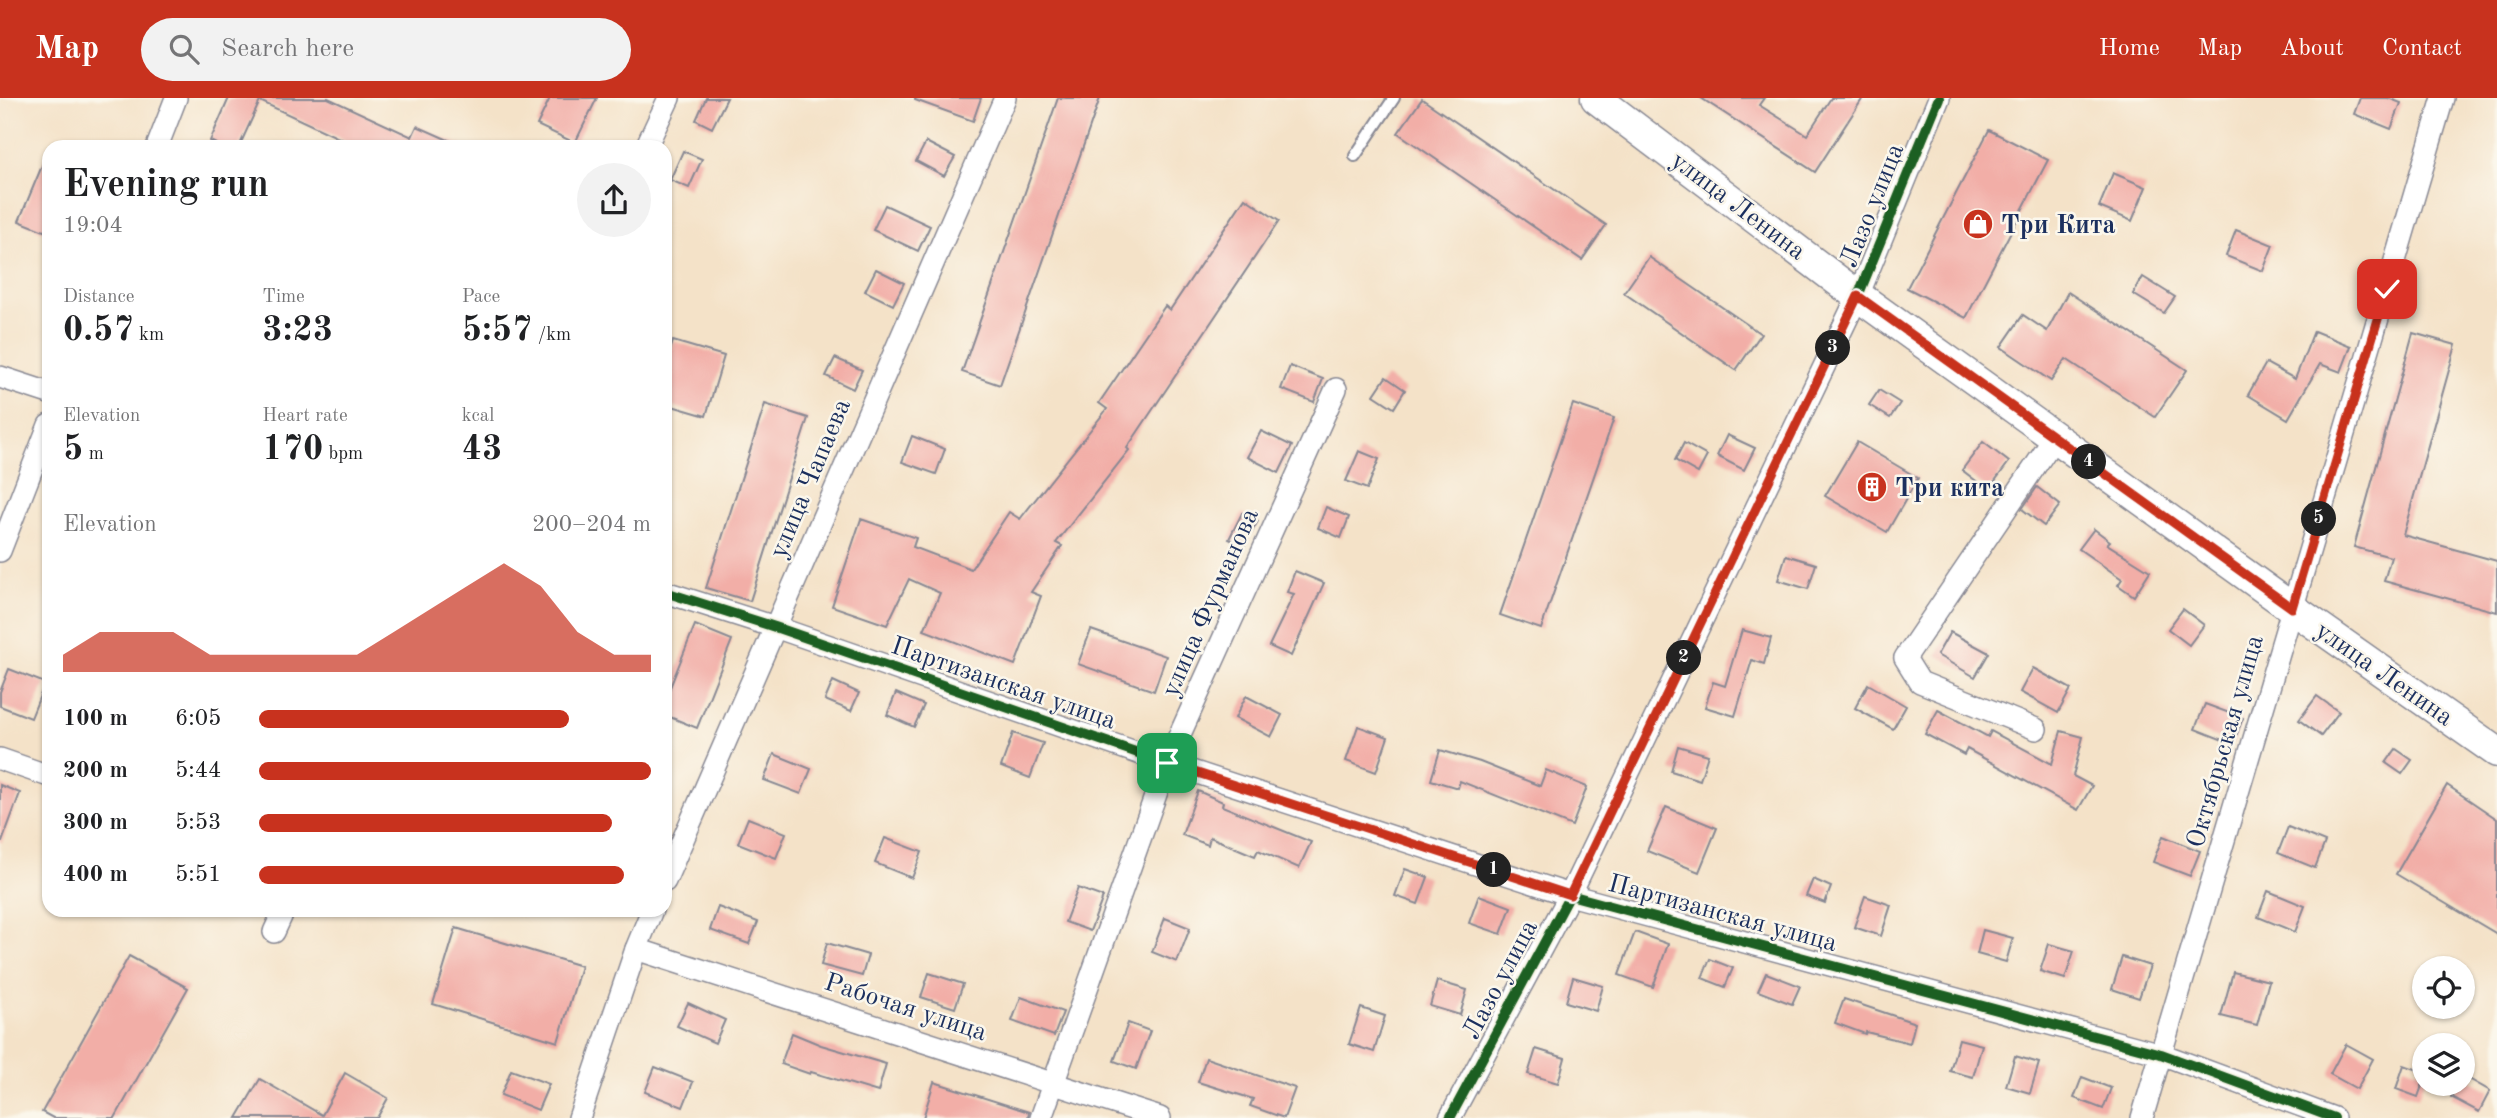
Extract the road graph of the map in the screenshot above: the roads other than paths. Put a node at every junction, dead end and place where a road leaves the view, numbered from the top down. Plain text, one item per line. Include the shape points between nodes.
1 (176, 98) edge
2 (669, 98) edge
3 (1004, 98) edge
4 (1394, 98) edge
5 (1596, 98) edge
6 (1939, 98) edge
7 (2443, 98) edge
8 (160, 140) edge
9 (649, 140) edge
10 (1355, 156) dead end
11 (1858, 296) junction
12 (0, 377) edge
13 (1336, 388) dead end
14 (42, 391) edge
15 (2055, 437) junction
16 (42, 443) edge
17 (0, 551) edge
18 (672, 594) edge
19 (2292, 608) junction
20 (775, 627) junction
21 (2036, 729) dead end
22 (2497, 752) edge
23 (0, 759) edge
24 (1167, 763) junction
25 (42, 774) edge
26 (672, 865) edge
27 (1570, 895) junction
28 (281, 917) edge
29 (649, 917) edge
30 (274, 932) dead end
31 (636, 949) junction
32 (2161, 1054) junction
33 (1054, 1082) junction
34 (579, 1118) edge
35 (1041, 1118) edge
36 (1160, 1118) edge
37 (1450, 1118) edge
38 (2142, 1118) edge
39 (2334, 1118) edge

1 - 8 street
2 - 9 street
3 - 20 street, улица Чапаева
4 - 10 lane
5 - 11 main road, улица Ленина
6 - 11 street, Лазо улица
7 - 19 street, Октябрьская улица
11 - 15 main road, улица Ленина
11 - 27 street, Лазо улица
12 - 14 street
13 - 24 street, улица Фурманова
15 - 19 main road, улица Ленина
15 - 21 street via 1905,658 1920,682
16 - 17 street
18 - 20 street, Партизанская улица
19 - 22 main road, улица Ленина
19 - 32 street, Октябрьская улица
20 - 24 street, Партизанская улица
20 - 26 street, улица Чапаева
23 - 25 street
24 - 27 street, Партизанская улица
24 - 33 street, улица Фурманова
27 - 32 street, Партизанская улица
27 - 37 street, Лазо улица
28 - 30 street
29 - 31 street
31 - 33 street, Рабочая улица
31 - 34 street
32 - 38 street, Октябрьская улица
32 - 39 street, Партизанская улица
33 - 35 street, улица Фурманова
33 - 36 street, Рабочая улица

